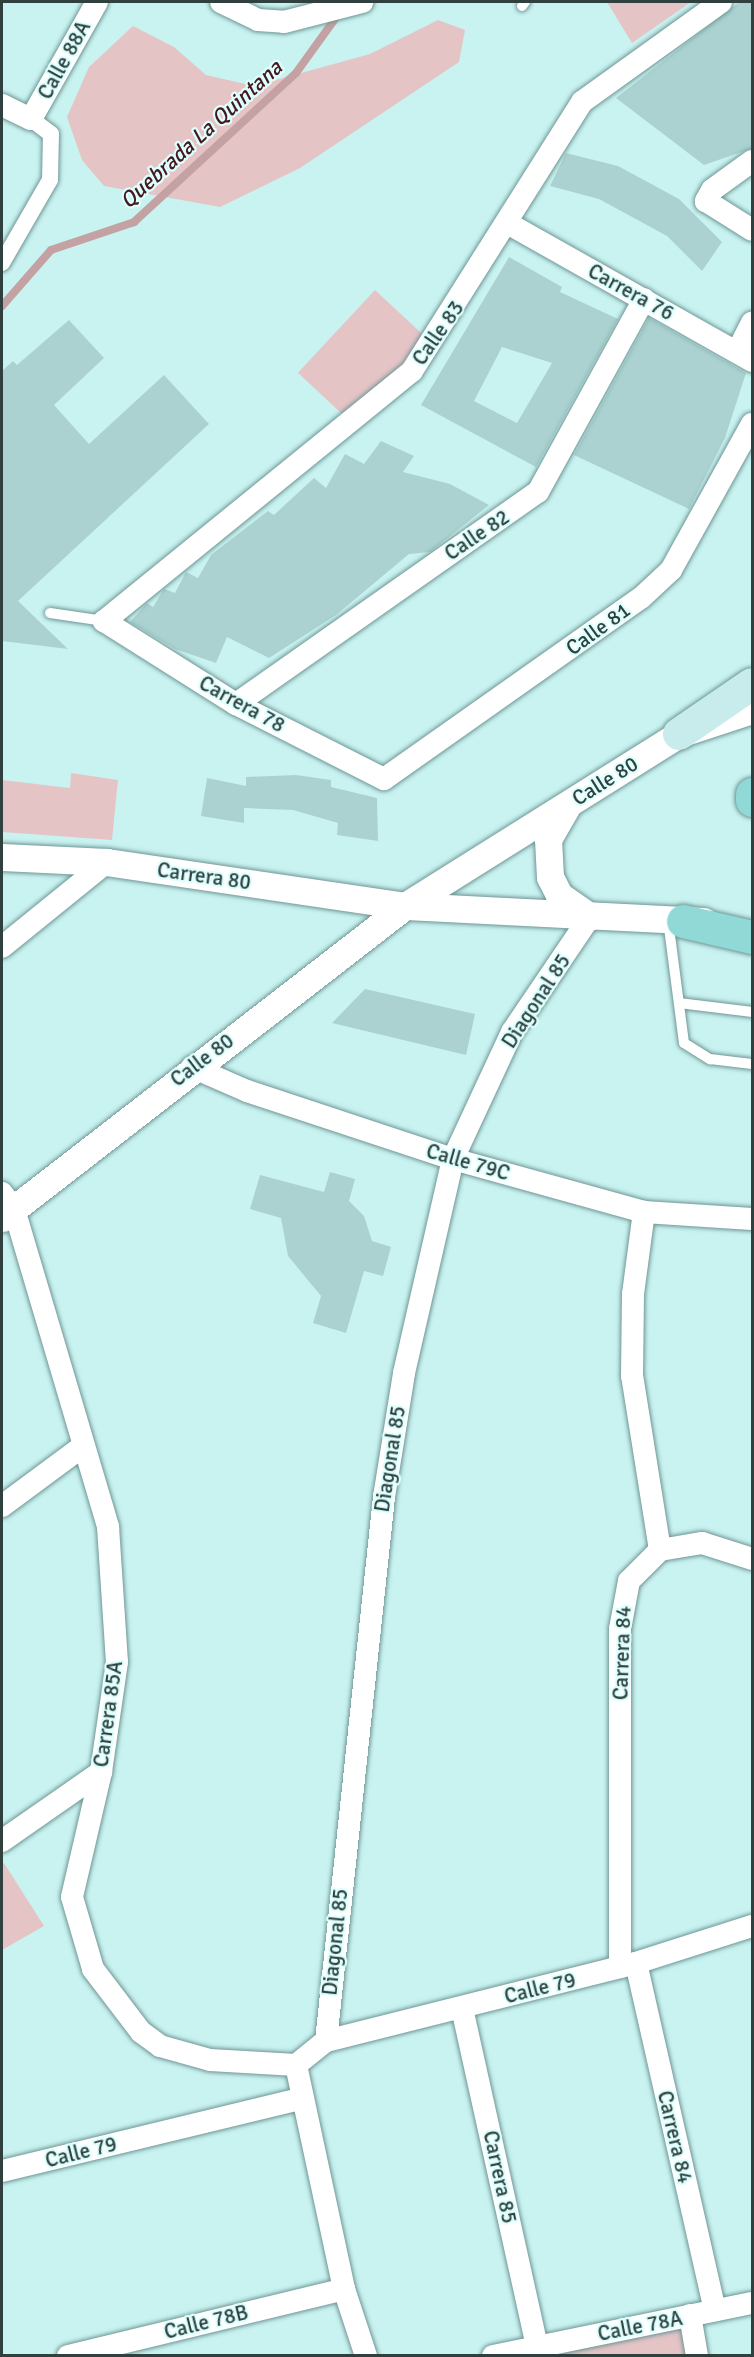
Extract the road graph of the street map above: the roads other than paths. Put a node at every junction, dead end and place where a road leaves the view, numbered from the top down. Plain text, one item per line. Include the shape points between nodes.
1 (97, 2) edge
2 (221, 2) edge
3 (362, 2) edge
4 (720, 2) edge
5 (2, 105) edge
6 (31, 119) junction
7 (753, 162) edge
8 (509, 224) junction
9 (753, 230) edge
10 (2, 263) edge
11 (644, 299) junction
12 (753, 323) edge
13 (745, 356) edge
14 (753, 424) edge
15 (50, 613) dead end
16 (104, 621) junction
17 (753, 684) edge
18 (236, 704) junction
19 (753, 710) edge
20 (679, 735) junction
21 (384, 779) joint
22 (753, 794) edge
23 (575, 800) junction
24 (753, 801) edge
25 (2, 857) edge
26 (107, 862) junction
27 (405, 906) junction
28 (590, 917) junction
29 (675, 920) junction
30 (753, 922) edge
31 (753, 937) edge
32 (2, 947) edge
33 (679, 1003) junction
34 (753, 1012) edge
35 (753, 1064) edge
36 (192, 1067) junction
37 (453, 1159) junction
38 (6, 1206) edge
39 (644, 1212) junction
40 (753, 1219) edge
41 (83, 1446) junction
42 (2, 1506) edge
43 (660, 1550) junction
44 (753, 1558) edge
45 (100, 1772) junction
46 (2, 1841) edge
47 (753, 1926) edge
48 (628, 1965) junction
49 (462, 2007) junction
50 (326, 2041) junction
51 (296, 2065) junction
52 (300, 2099) junction
53 (2, 2171) edge
54 (344, 2289) junction
55 (753, 2303) edge
56 (715, 2310) junction
57 (690, 2315) junction
58 (537, 2346) junction
59 (68, 2355) edge
60 (366, 2355) edge
61 (493, 2355) edge
62 (697, 2355) edge

1 - 6 street, Calle 88A
2 - 3 street via 258,20 284,22 326,15
4 - 8 street, Calle 83 via 582,102
5 - 6 street
6 - 10 street via 51,134 50,180
7 - 9 street via 712,190 705,201
8 - 11 street, Carrera 76
8 - 16 street, Calle 83 via 411,371
11 - 13 street, Carrera 76
11 - 18 street, Calle 82 via 538,492
12 - 13 street
14 - 21 street, Calle 81 via 671,570 614,618
15 - 16 lane
16 - 18 street, Carrera 78
17 - 20 main road
18 - 21 street, Carrera 78
19 - 20 street, Calle 80
20 - 23 street, Calle 80
22 - 24 main road
23 - 27 street, Calle 80
23 - 28 street via 556,821 546,858 559,895
25 - 26 street, Carrera 80
26 - 27 street, Carrera 80
26 - 32 street
27 - 28 street
27 - 36 street, Calle 80
28 - 29 street
28 - 37 street, Diagonal 85 via 512,1032
29 - 30 street
29 - 31 main road
29 - 33 lane
33 - 34 lane
33 - 35 lane via 684,1043 693,1053
36 - 37 street, Calle 79C via 248,1091
36 - 38 street, Calle 80
37 - 39 street, Calle 79C
37 - 50 street, Diagonal 85 via 404,1373 384,1497
38 - 41 street, Carrera 85A
39 - 40 street, Calle 79C
39 - 43 street via 633,1294 632,1376
41 - 42 street
41 - 45 street, Carrera 85A via 108,1527 116,1596 117,1662
43 - 44 street via 702,1543
43 - 48 street, Carrera 84 via 629,1581 620,1629
45 - 46 street
45 - 51 street, Carrera 85A via 72,1898 85,1948 107,1992 141,2032 160,2046 237,2065
47 - 48 street, Calle 79
48 - 49 street, Calle 79
48 - 56 street, Carrera 84
49 - 50 street, Calle 79
49 - 58 street, Carrera 85
50 - 51 street
51 - 52 street
52 - 53 street, Calle 79
52 - 54 street
54 - 59 street, Calle 78B
54 - 60 street
55 - 56 street, Calle 78A
56 - 57 street, Calle 78A
57 - 58 street, Calle 78A
57 - 62 street
58 - 61 street, Calle 78A

